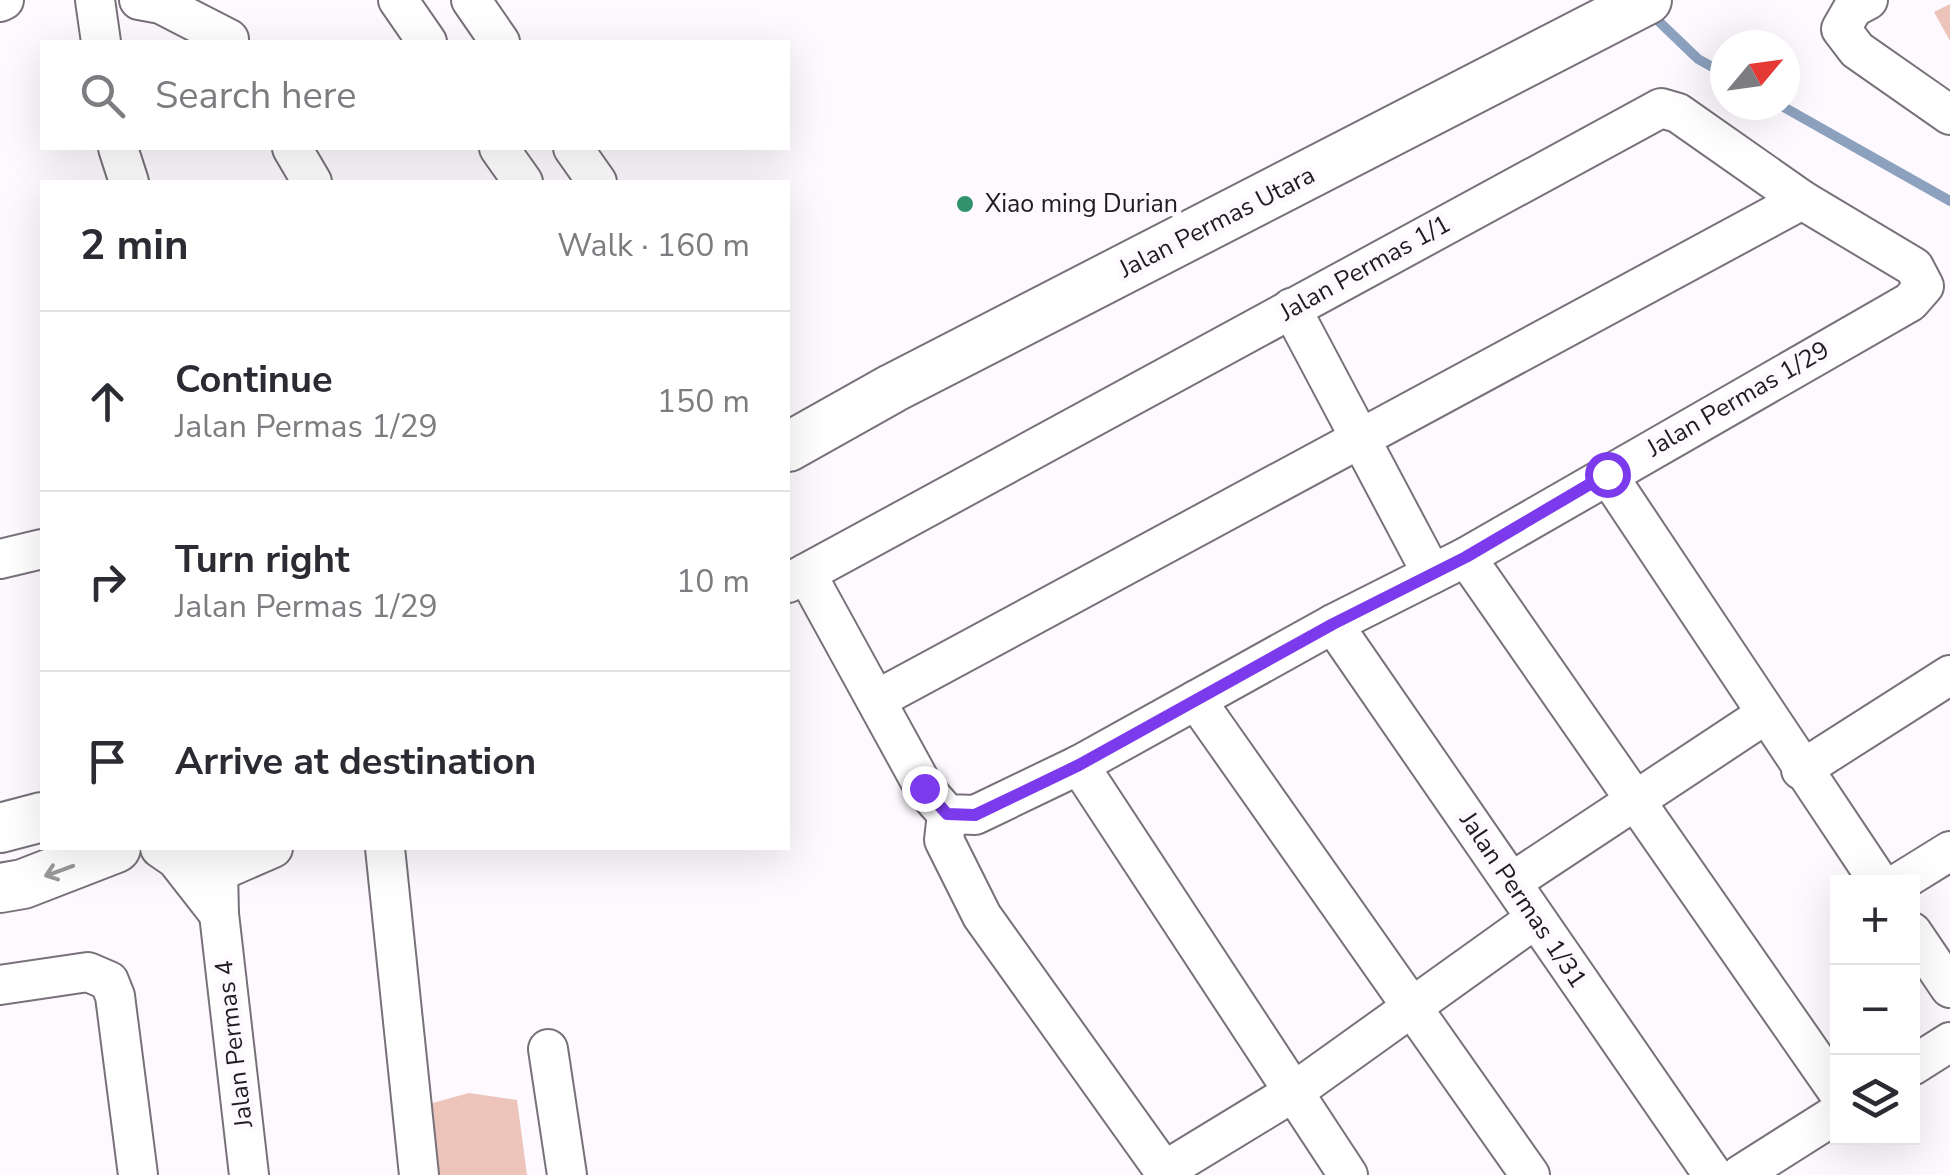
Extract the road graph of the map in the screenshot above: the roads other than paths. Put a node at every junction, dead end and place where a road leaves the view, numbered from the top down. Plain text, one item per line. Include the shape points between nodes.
1 (95, 0) edge
2 (140, 0) edge
3 (205, 0) edge
4 (398, 0) edge
5 (471, 0) edge
6 (1868, 0) edge
7 (1631, 9) edge
8 (101, 40) edge
9 (228, 40) edge
10 (229, 40) edge
11 (426, 40) edge
12 (499, 40) edge
13 (1950, 115) edge
14 (119, 150) edge
15 (293, 150) edge
16 (500, 150) edge
17 (574, 150) edge
18 (127, 180) edge
19 (311, 180) edge
20 (522, 180) edge
21 (596, 180) edge
22 (1802, 200) junction
23 (1924, 286) joint
24 (1291, 308) junction
25 (1360, 439) junction
26 (790, 446) edge
27 (1607, 474) junction
28 (40, 549) edge
29 (1466, 557) junction
30 (0, 559) edge
31 (1432, 574) junction
32 (797, 578) edge
33 (1333, 624) junction
34 (1950, 675) edge
35 (876, 700) junction
36 (1196, 700) junction
37 (1766, 714) junction
38 (1079, 765) junction
39 (1801, 770) junction
40 (1636, 800) junction
41 (947, 814) junction
42 (40, 818) edge
43 (0, 828) edge
44 (111, 850) edge
45 (163, 850) edge
46 (263, 850) edge
47 (385, 850) edge
48 (1950, 851) edge
49 (211, 860) edge
50 (1873, 875) edge
51 (1911, 875) edge
52 (1512, 882) junction
53 (0, 888) edge
54 (219, 914) junction
55 (1536, 919) junction
56 (1920, 944) edge
57 (0, 985) edge
58 (1950, 988) edge
59 (1413, 1006) junction
60 (1950, 1042) edge
61 (548, 1049) dead end
62 (1920, 1061) edge
63 (1830, 1080) edge
64 (1292, 1093) junction
65 (1830, 1118) edge
66 (1165, 1173) edge
67 (138, 1175) edge
68 (250, 1175) edge
69 (419, 1175) edge
70 (567, 1175) edge
71 (1348, 1175) edge
72 (1530, 1175) edge
73 (1713, 1175) edge
74 (1740, 1175) edge

1 - 8 street
2 - 9 street via 161,4
3 - 10 street
4 - 11 street
5 - 12 street
6 - 13 street via 1853,8 1841,29 1857,50
7 - 26 main road, Jalan Permas Utara
14 - 18 street
15 - 19 street
16 - 20 street
17 - 21 street
22 - 23 street, Jalan Permas 1/1 via 1914,267
22 - 24 street, Jalan Permas 1/1 via 1678,113 1661,108
22 - 25 street
23 - 27 street, Jalan Permas 1/29 via 1910,302
24 - 25 street
24 - 32 street, Jalan Permas 1/1
25 - 31 street
25 - 35 street
27 - 29 street, Jalan Permas 1/29
27 - 37 street
28 - 30 street
29 - 31 street, Jalan Permas 1/29
29 - 40 street
31 - 33 street, Jalan Permas 1/29
32 - 35 street
33 - 36 street, Jalan Permas 1/29
33 - 52 street, Jalan Permas 1/31
34 - 39 street
35 - 41 street via 924,788
36 - 38 street, Jalan Permas 1/29
36 - 59 street
37 - 39 street
37 - 40 street
38 - 41 street, Jalan Permas 1/29 via 975,815
38 - 64 street
39 - 50 street
40 - 52 street
40 - 63 street
41 - 66 street via 944,840 982,916
42 - 43 main road
44 -> 53 main road
45 - 54 street
46 - 49 street
47 - 69 street
48 - 51 street
49 - 54 street, Jalan Permas 4
52 - 55 street, Jalan Permas 1/31
54 - 68 street, Jalan Permas 4
55 - 59 street
55 - 73 street, Jalan Permas 1/31
56 - 58 street
57 - 67 street via 88,972 109,982
59 - 64 street
59 - 72 street
60 - 62 street
61 - 70 street
64 - 66 street
64 - 71 street
65 - 74 street

